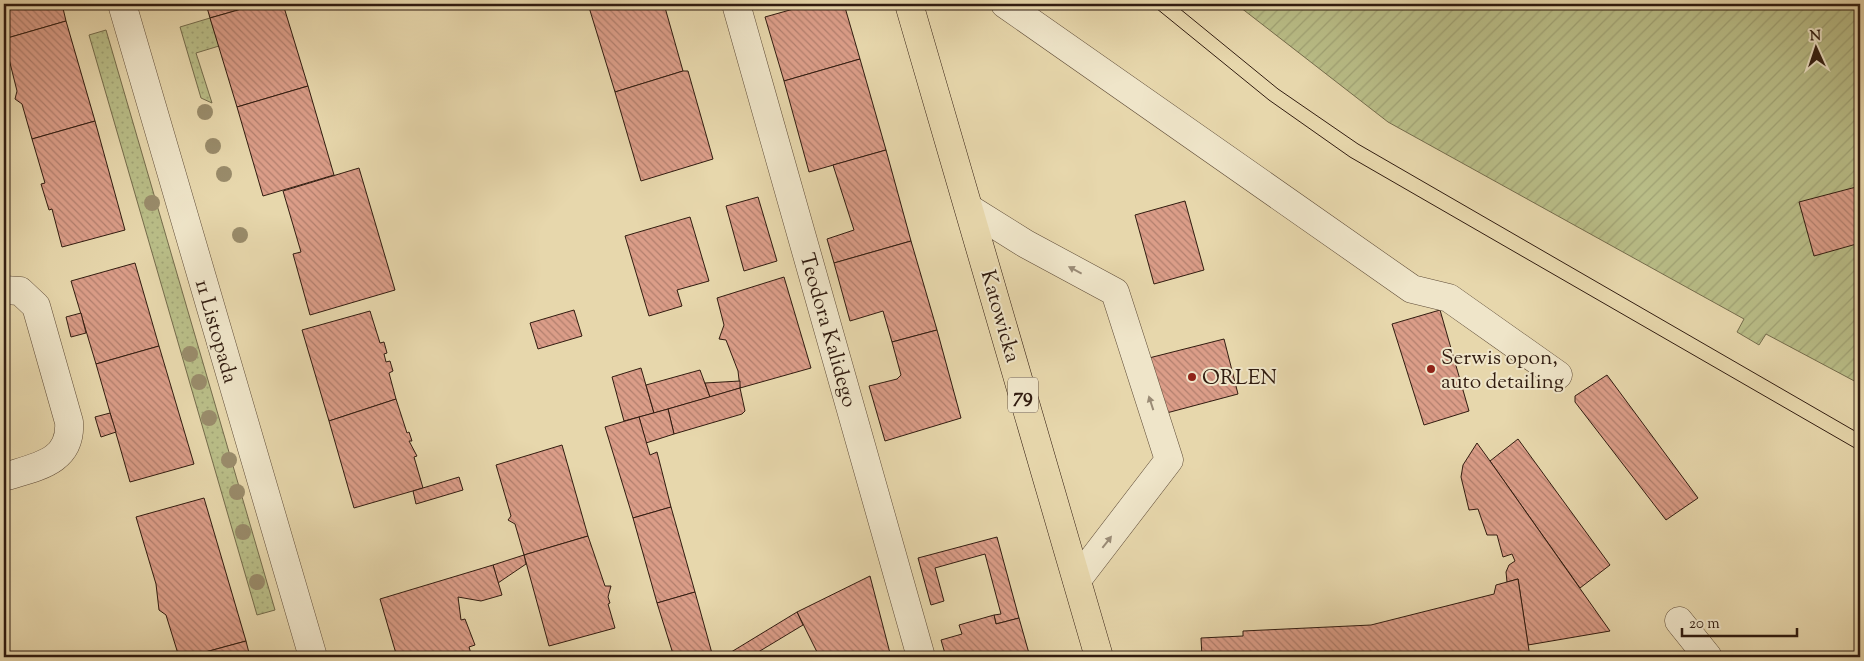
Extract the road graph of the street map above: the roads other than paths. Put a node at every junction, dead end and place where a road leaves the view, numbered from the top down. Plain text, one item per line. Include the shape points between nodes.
1 (122, 4) edge
2 (736, 4) edge
3 (1005, 4) edge
4 (914, 5) edge
5 (970, 209) junction
6 (4, 290) edge
7 (1558, 376) dead end
8 (4, 477) edge
9 (1077, 580) junction
10 (1679, 621) dead end
11 (313, 657) edge
12 (921, 657) edge
13 (1099, 657) edge
14 (1708, 657) edge

1 - 11 street, 11 Listopada
2 - 12 street, Teodora Kalidego
3 - 7 street via 1412,290 1449,298
4 - 5 main road, Katowicka / 79
5 - 9 main road, Katowicka / 79
9 -> 5 street via 1169,460 1115,292 1026,244
6 - 8 street via 20,291 36,306 70,437 54,458
9 - 13 main road, Katowicka / 79
10 - 14 street

